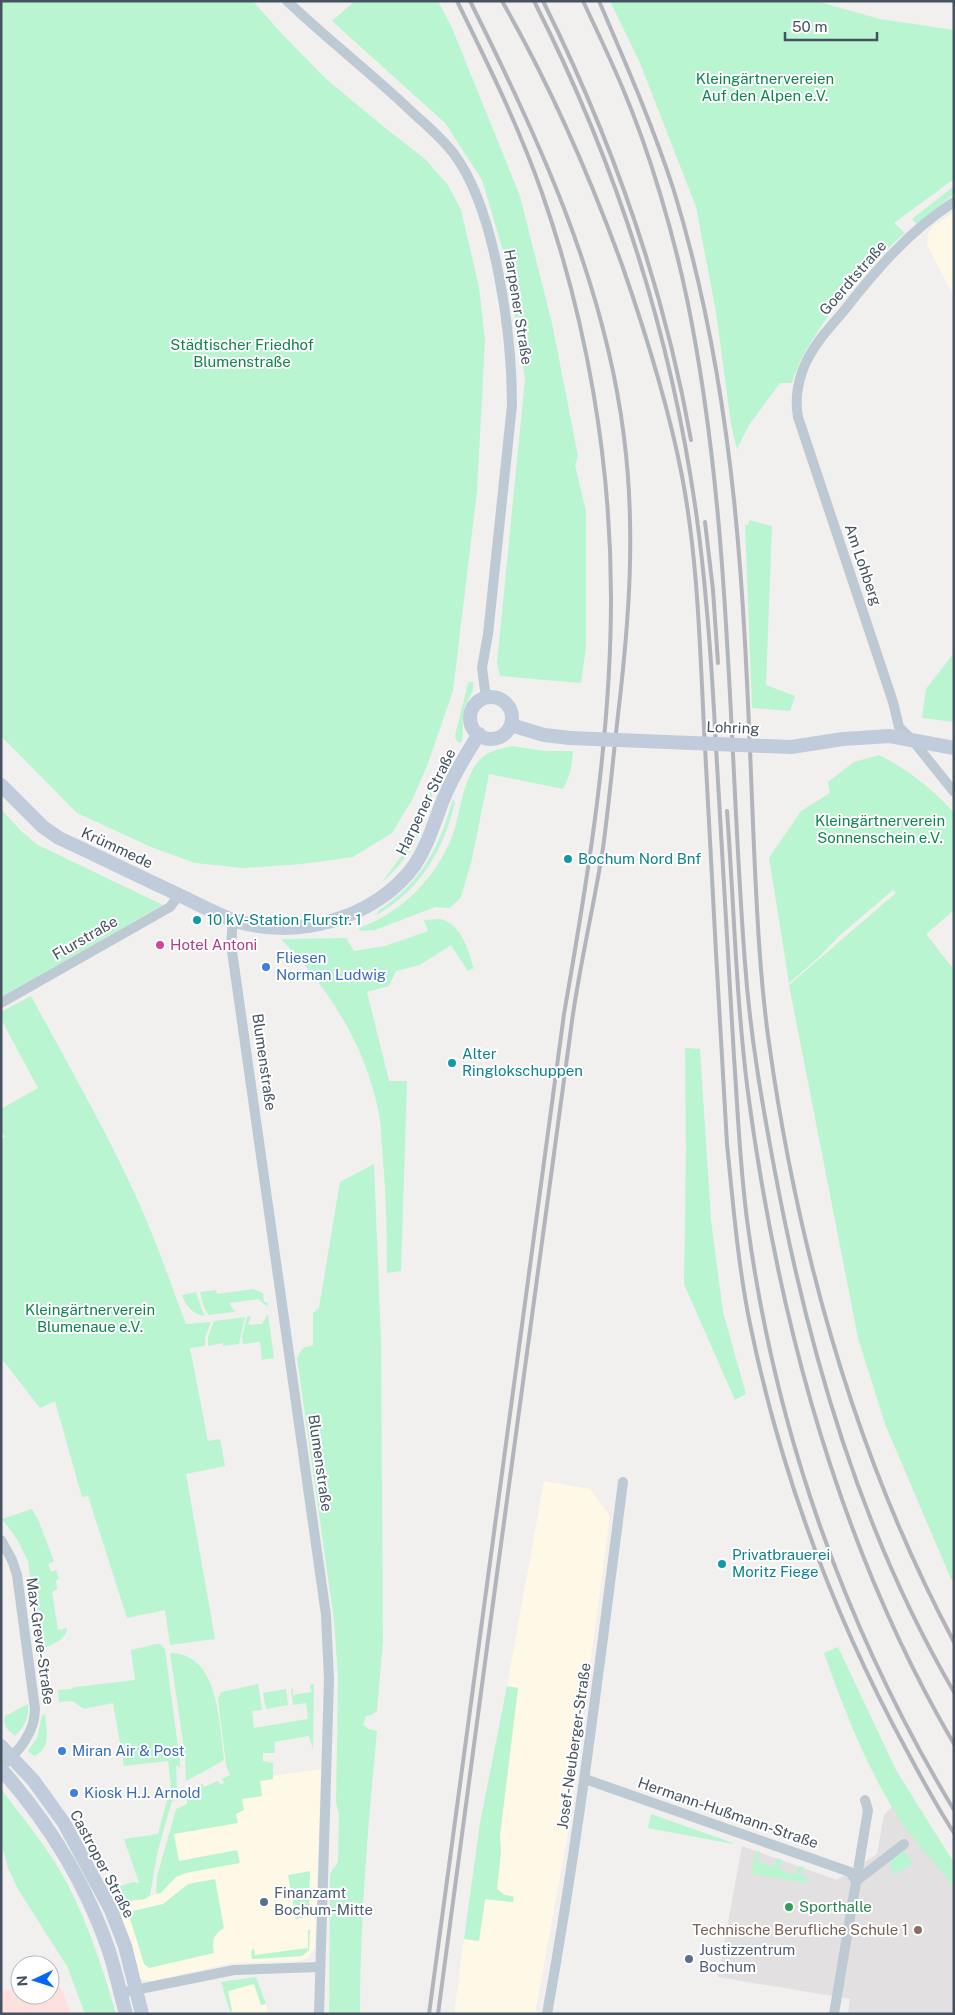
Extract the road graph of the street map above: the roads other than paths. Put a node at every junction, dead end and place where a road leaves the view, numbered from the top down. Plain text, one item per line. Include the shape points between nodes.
1 (287, 1) edge
2 (954, 202) edge
3 (797, 391) joint
4 (486, 698) junction
5 (512, 725) junction
6 (479, 734) junction
7 (914, 742) junction
8 (954, 748) edge
9 (1, 785) edge
10 (954, 792) edge
11 (179, 895) junction
12 (233, 920) junction
13 (1, 1003) edge
14 (623, 1482) dead end
15 (1, 1540) edge
16 (1, 1746) edge
17 (13, 1757) junction
18 (1, 1768) edge
19 (585, 1778) junction
20 (865, 1800) dead end
21 (904, 1844) dead end
22 (856, 1880) junction
23 (319, 1967) junction
24 (135, 1990) junction
25 (120, 1993) junction
26 (126, 2014) edge
27 (142, 2014) edge
28 (319, 2014) edge
29 (547, 2014) edge
30 (834, 2014) edge

1 - 4 street, Harpener Straße via 444,142 471,183 491,244 508,330 512,388 482,668
2 - 3 street, Goerdtstraße via 912,234 873,274 814,348
3 - 7 street, Am Lohberg via 798,416 899,727
4 - 5 street via 499,698 508,704
4 - 6 street via 478,702 472,711 471,722
5 - 6 street via 495,739
5 - 7 street, Lohring, bridge via 544,735 570,738 791,747 890,736
6 - 12 street, Harpener Straße via 455,771 424,850 394,886 368,905 328,923 308,927 265,926
7 - 8 street, Lohring
7 - 10 street, Am Lohberg
9 - 11 street, Krümmede via 42,827 59,838
11 - 12 street, Krümmede
11 - 13 street, Flurstraße via 170,907
12 - 23 street, Blumenstraße via 231,944 326,1615 329,1679
14 - 19 street, Josef-Neuberger-Straße
15 - 17 street, Max-Greve-Straße via 17,1575 35,1709 33,1726
16 - 17 street, Castroper Straße
17 - 18 street, Max-Greve-Straße
17 - 24 street, Castroper Straße via 64,1823 111,1910
18 - 25 street, Castroper Straße via 49,1830 70,1866 108,1948
19 - 22 street, Hermann-Hußmann-Straße via 850,1872
19 - 29 street, Josef-Neuberger-Straße
20 - 22 street via 868,1810
21 - 22 street
22 - 30 street
23 - 24 street via 234,1970
23 - 28 street, Blumenstraße
24 - 25 street
24 - 27 street, Castroper Straße
25 - 26 street, Castroper Straße

